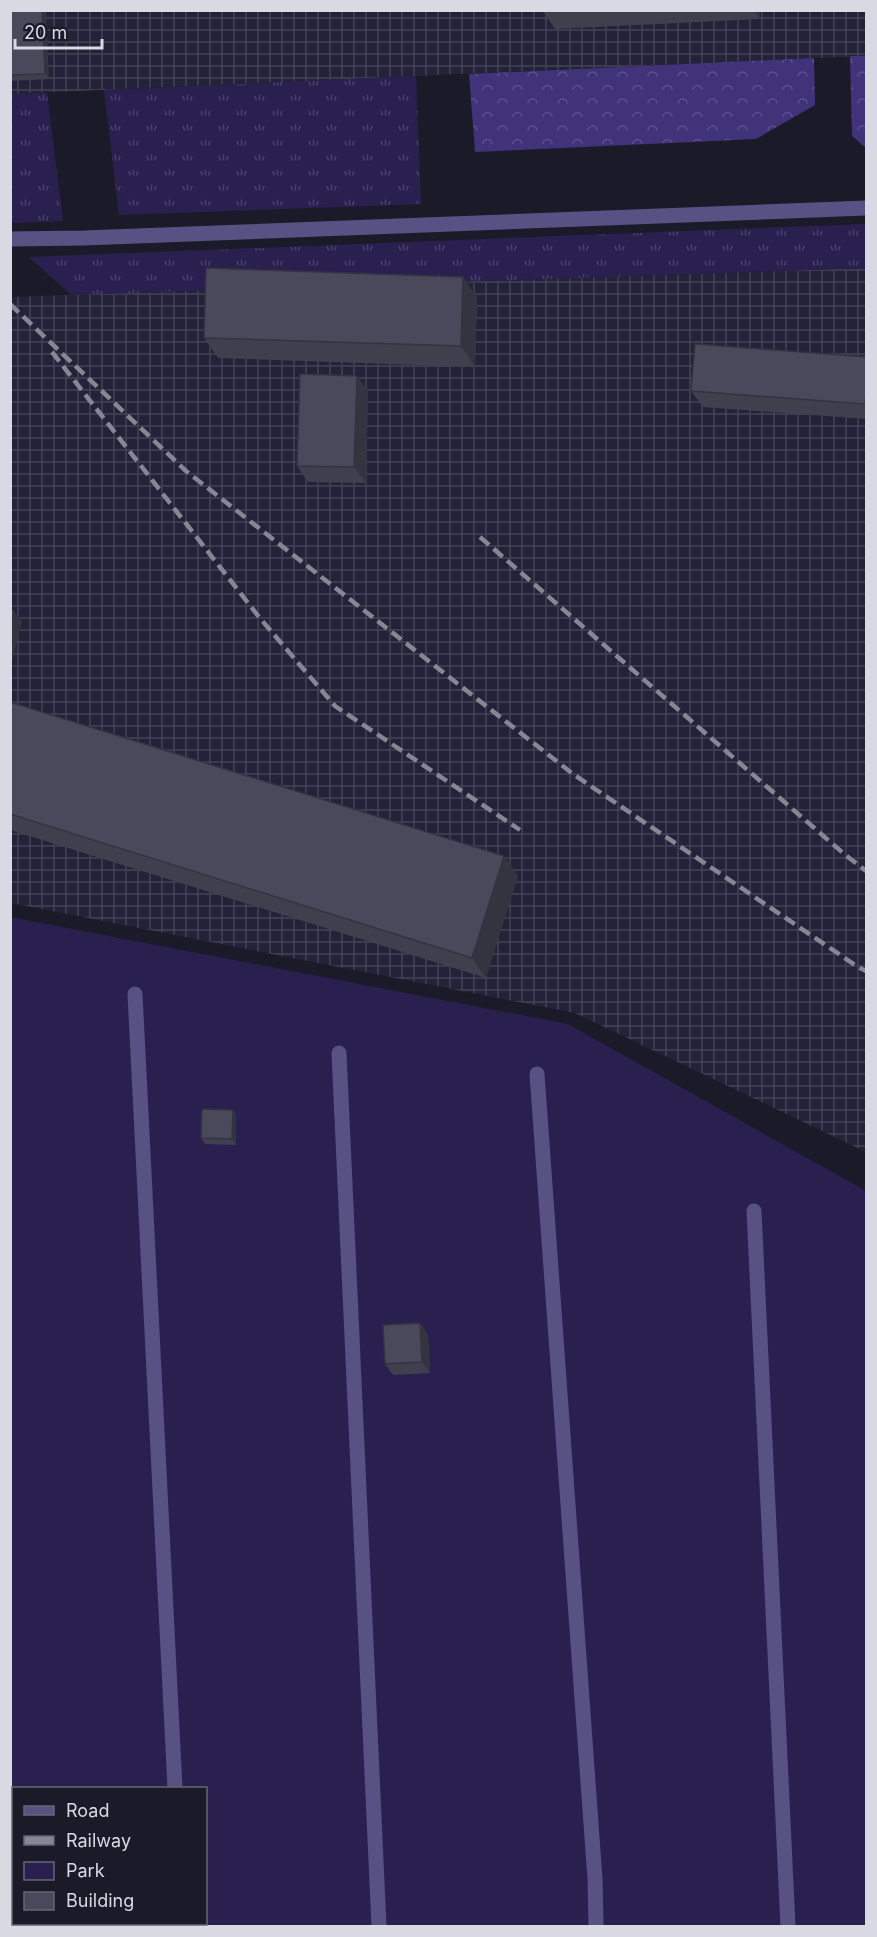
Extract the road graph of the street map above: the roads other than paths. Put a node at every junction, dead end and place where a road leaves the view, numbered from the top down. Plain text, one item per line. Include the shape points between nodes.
1 (867, 208) edge
2 (10, 239) edge
3 (135, 994) dead end
4 (339, 1053) dead end
5 (537, 1074) dead end
6 (754, 1211) dead end
7 (175, 1787) edge
8 (379, 1926) edge
9 (596, 1926) edge
10 (788, 1926) edge

1 - 2 lane
3 - 7 lane
4 - 8 lane
5 - 9 lane
6 - 10 lane

